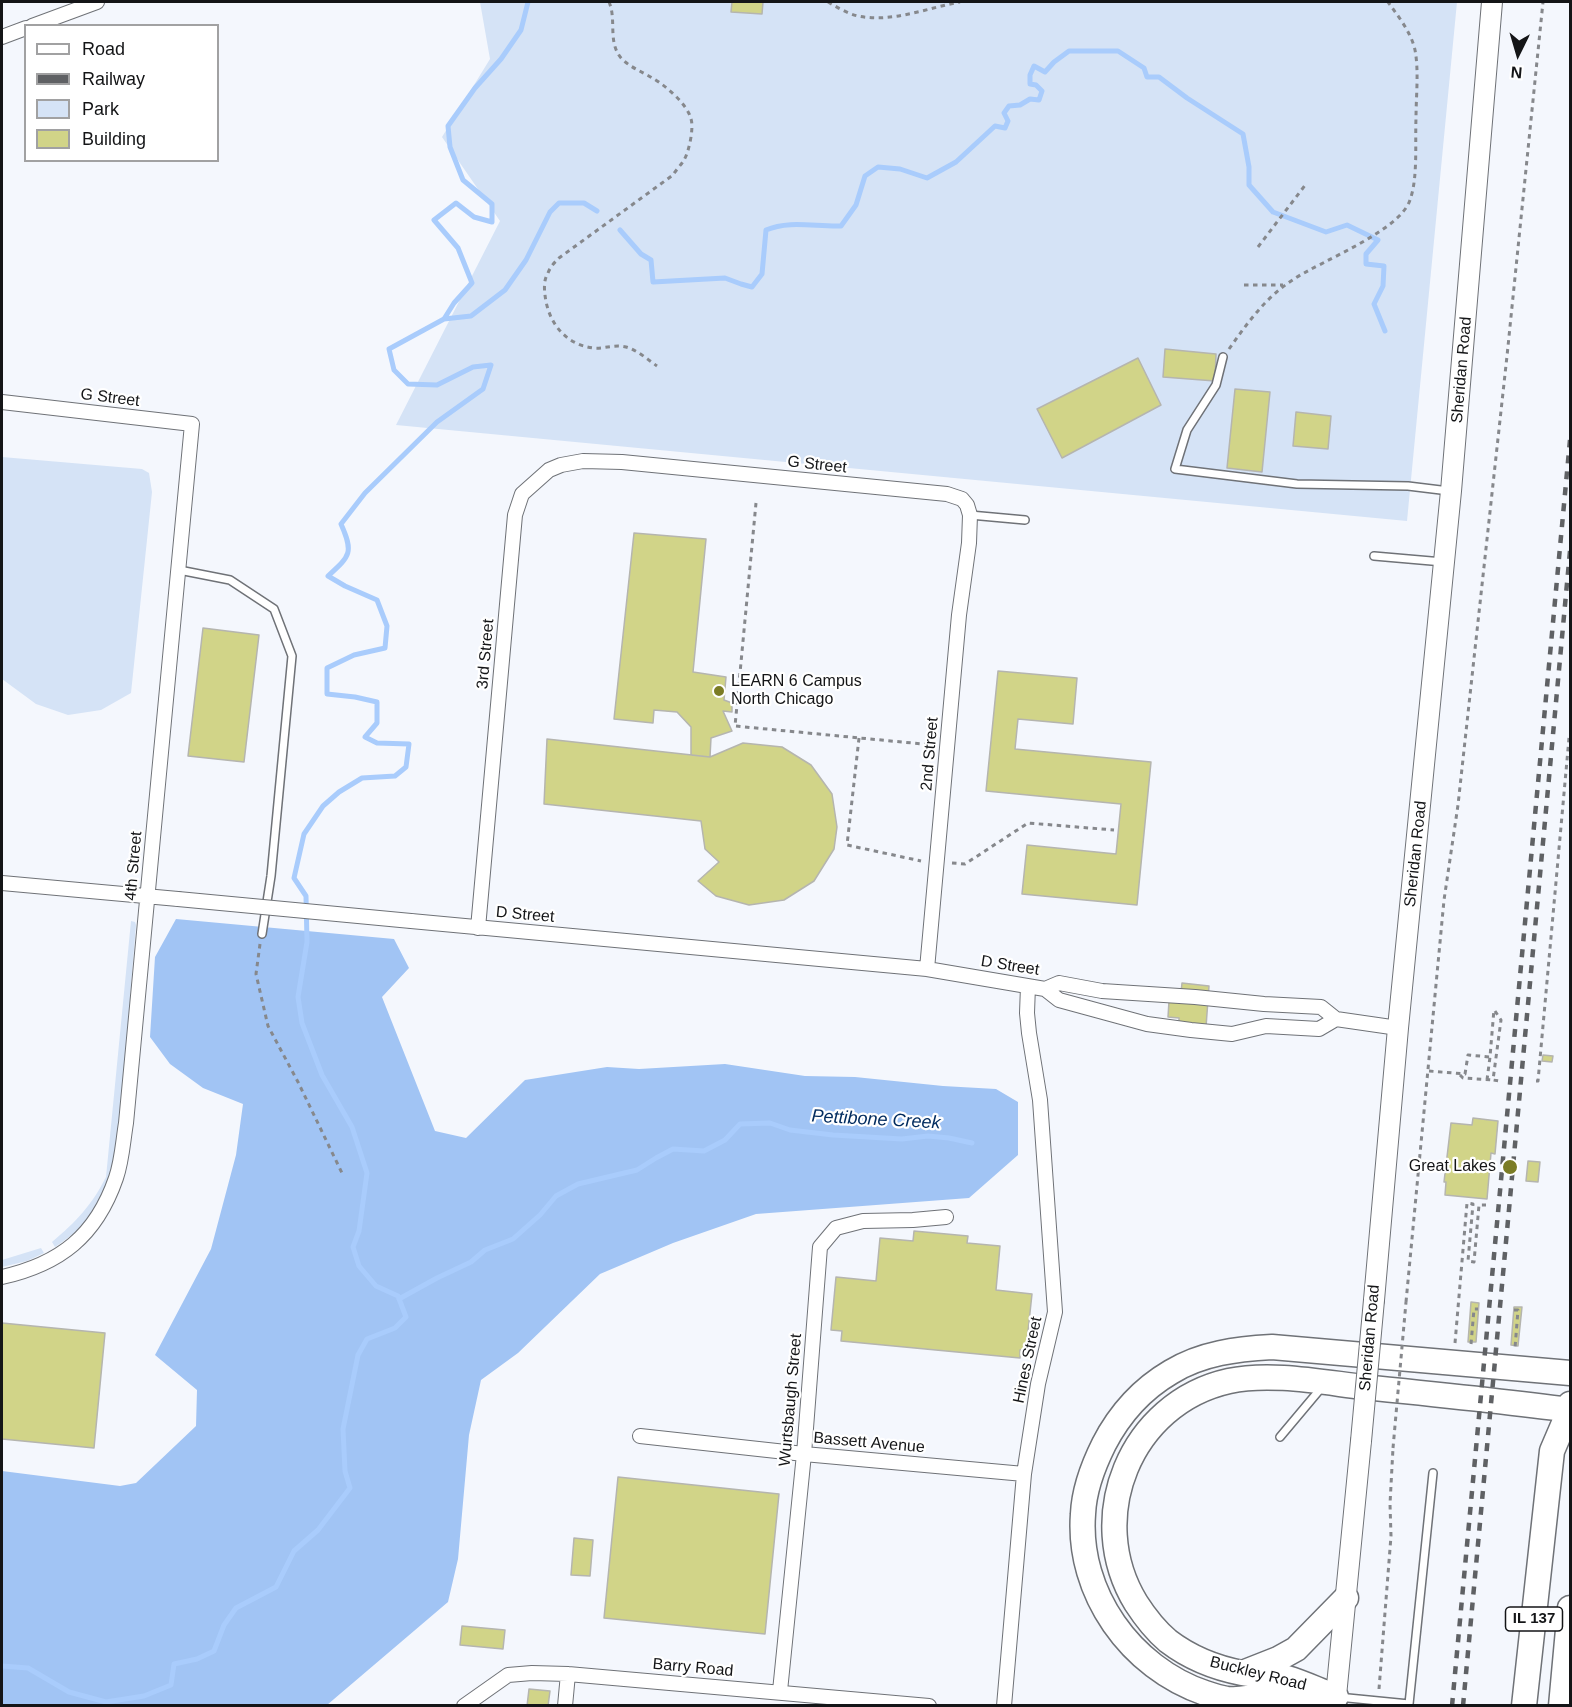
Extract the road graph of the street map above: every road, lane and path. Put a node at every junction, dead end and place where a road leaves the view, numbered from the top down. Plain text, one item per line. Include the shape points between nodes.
1 (98, 2) edge
2 (609, 2) edge
3 (828, 2) edge
4 (960, 2) edge
5 (1388, 2) edge
6 (1492, 2) edge
7 (1543, 2) edge
8 (38, 24) edge
9 (24, 29) edge
10 (2, 37) edge
11 (1306, 184) dead end
12 (1258, 247) dead end
13 (1244, 285) dead end
14 (1285, 285) junction
15 (1223, 357) joint
16 (657, 366) dead end
17 (2, 402) edge
18 (190, 447) joint
19 (622, 462) joint
20 (1451, 491) junction
21 (756, 503) dead end
22 (970, 514) junction
23 (1025, 520) dead end
24 (1374, 556) dead end
25 (1444, 562) junction
26 (179, 570) junction
27 (1569, 738) dead end
28 (938, 746) dead end
29 (2, 883) edge
30 (148, 896) junction
31 (478, 928) junction
32 (262, 934) joint
33 (927, 969) junction
34 (1028, 986) junction
35 (1045, 988) junction
36 (1336, 1019) junction
37 (1398, 1028) junction
38 (1490, 1057) junction
39 (1429, 1071) junction
40 (1459, 1074) junction
41 (1488, 1080) junction
42 (1493, 1080) junction
43 (1499, 1081) dead end
44 (1536, 1081) dead end
45 (342, 1173) dead end
46 (1486, 1205) dead end
47 (946, 1217) dead end
48 (2, 1277) edge
49 (1478, 1309) dead end
50 (1514, 1310) dead end
51 (1454, 1347) dead end
52 (1470, 1349) dead end
53 (1514, 1353) dead end
54 (1570, 1373) edge
55 (1326, 1383) junction
56 (1570, 1404) edge
57 (1570, 1410) edge
58 (640, 1436) dead end
59 (1280, 1437) dead end
60 (804, 1454) junction
61 (1433, 1473) dead end
62 (1024, 1474) junction
63 (1346, 1599) junction
64 (1570, 1608) edge
65 (1242, 1673) junction
66 (568, 1674) junction
67 (1379, 1684) dead end
68 (780, 1691) junction
69 (1335, 1701) edge
70 (1235, 1702) edge
71 (464, 1706) edge
72 (565, 1706) edge
73 (929, 1706) edge
74 (1004, 1706) edge
75 (1524, 1706) edge
76 (1562, 1706) edge

1 - 8 street
2 - 16 path via 614,45 622,58 669,89 683,105 691,119 691,137 686,158 673,175 559,258 547,273 546,306 553,323 566,337 594,348 624,346
3 - 4 path via 856,16 876,18
5 - 14 path via 1414,48 1414,184 1410,203 1379,232
6 - 20 main road, Sheridan Road
7 - 39 path via 1462,770 1444,900
9 - 10 street
11 - 12 path
13 - 14 path
14 - 15 path via 1269,298
15 - 20 lane via 1216,385 1187,430 1175,469 1297,484 1408,486
17 - 18 street, G Street via 192,424
18 - 26 street, 4th Street
19 - 22 street, G Street via 947,494 962,499
19 - 31 street, 3rd Street via 583,461 549,470 522,494 515,515
20 - 25 main road, Sheridan Road
21 - 28 path via 735,726
22 - 23 lane
22 - 33 street, 2nd Street
24 - 25 lane
25 - 37 main road, Sheridan Road
26 - 30 street, 4th Street
26 - 32 lane via 230,580 274,609 292,656
27 - 44 path
29 - 30 street, D Street
30 - 31 street, D Street, bridge
30 - 48 street, 4th Street via 126,1123 117,1176 93,1223 75,1243 58,1257
31 - 33 street, D Street
32 - 45 path via 256,974 268,1026
33 - 34 street, D Street
34 - 35 street, D Street
34 - 62 street, Hines Street via 1027,1013 1040,1100 1055,1312 1038,1384
35 - 36 street, D Street via 1059,984 1102,991 1321,1007
35 - 36 street, D Street via 1059,1000 1147,1024 1191,1030 1232,1034 1266,1026 1319,1029
36 - 37 street, D Street
37 - 63 main road, Sheridan Road, bridge
38 - 40 path via 1468,1055 1465,1074
38 - 41 path
38 - 42 path via 1494,1009 1501,1020
39 - 40 path
39 - 67 path, bridge via 1393,1448 1391,1536
40 - 41 path via 1463,1078
41 - 42 path
42 - 43 path
46 - 51 path via 1479,1204 1474,1262 1468,1261 1473,1204 1467,1203
47 - 60 street, Wurtsbaugh Street via 863,1221 836,1228 820,1247
49 - 52 path via 1474,1309
50 - 53 path via 1518,1310
54 - 70 highway, Buckley Road via 1272,1347 1236,1349 1172,1371 1128,1407 1096,1461 1083,1513 1086,1562 1094,1587 1122,1635 1156,1668 1177,1682
55 - 57 highway, Buckley Road
55 - 59 lane
55 - 65 highway, Buckley Road via 1250,1377 1187,1397 1145,1434 1124,1470 1117,1495 1114,1540 1124,1580 1144,1615 1182,1650 1219,1668
56 - 57 highway, IL 137
57 - 75 highway, IL 137 via 1552,1451
58 - 60 street, Bassett Avenue
60 - 62 street, Bassett Avenue
60 - 68 street, Wurtsbaugh Street
61 - 69 lane via 1409,1704
62 - 74 street, Hines Street
63 - 65 highway via 1296,1648
63 - 69 main road, Sheridan Road
64 - 76 highway, IL 137
65 - 69 highway, Buckley Road via 1287,1678
66 - 68 street, Barry Road
66 - 71 street, Barry Road via 508,1675
66 - 72 street
68 - 73 street, Barry Road
69 - 70 highway, Buckley Road via 1261,1697

